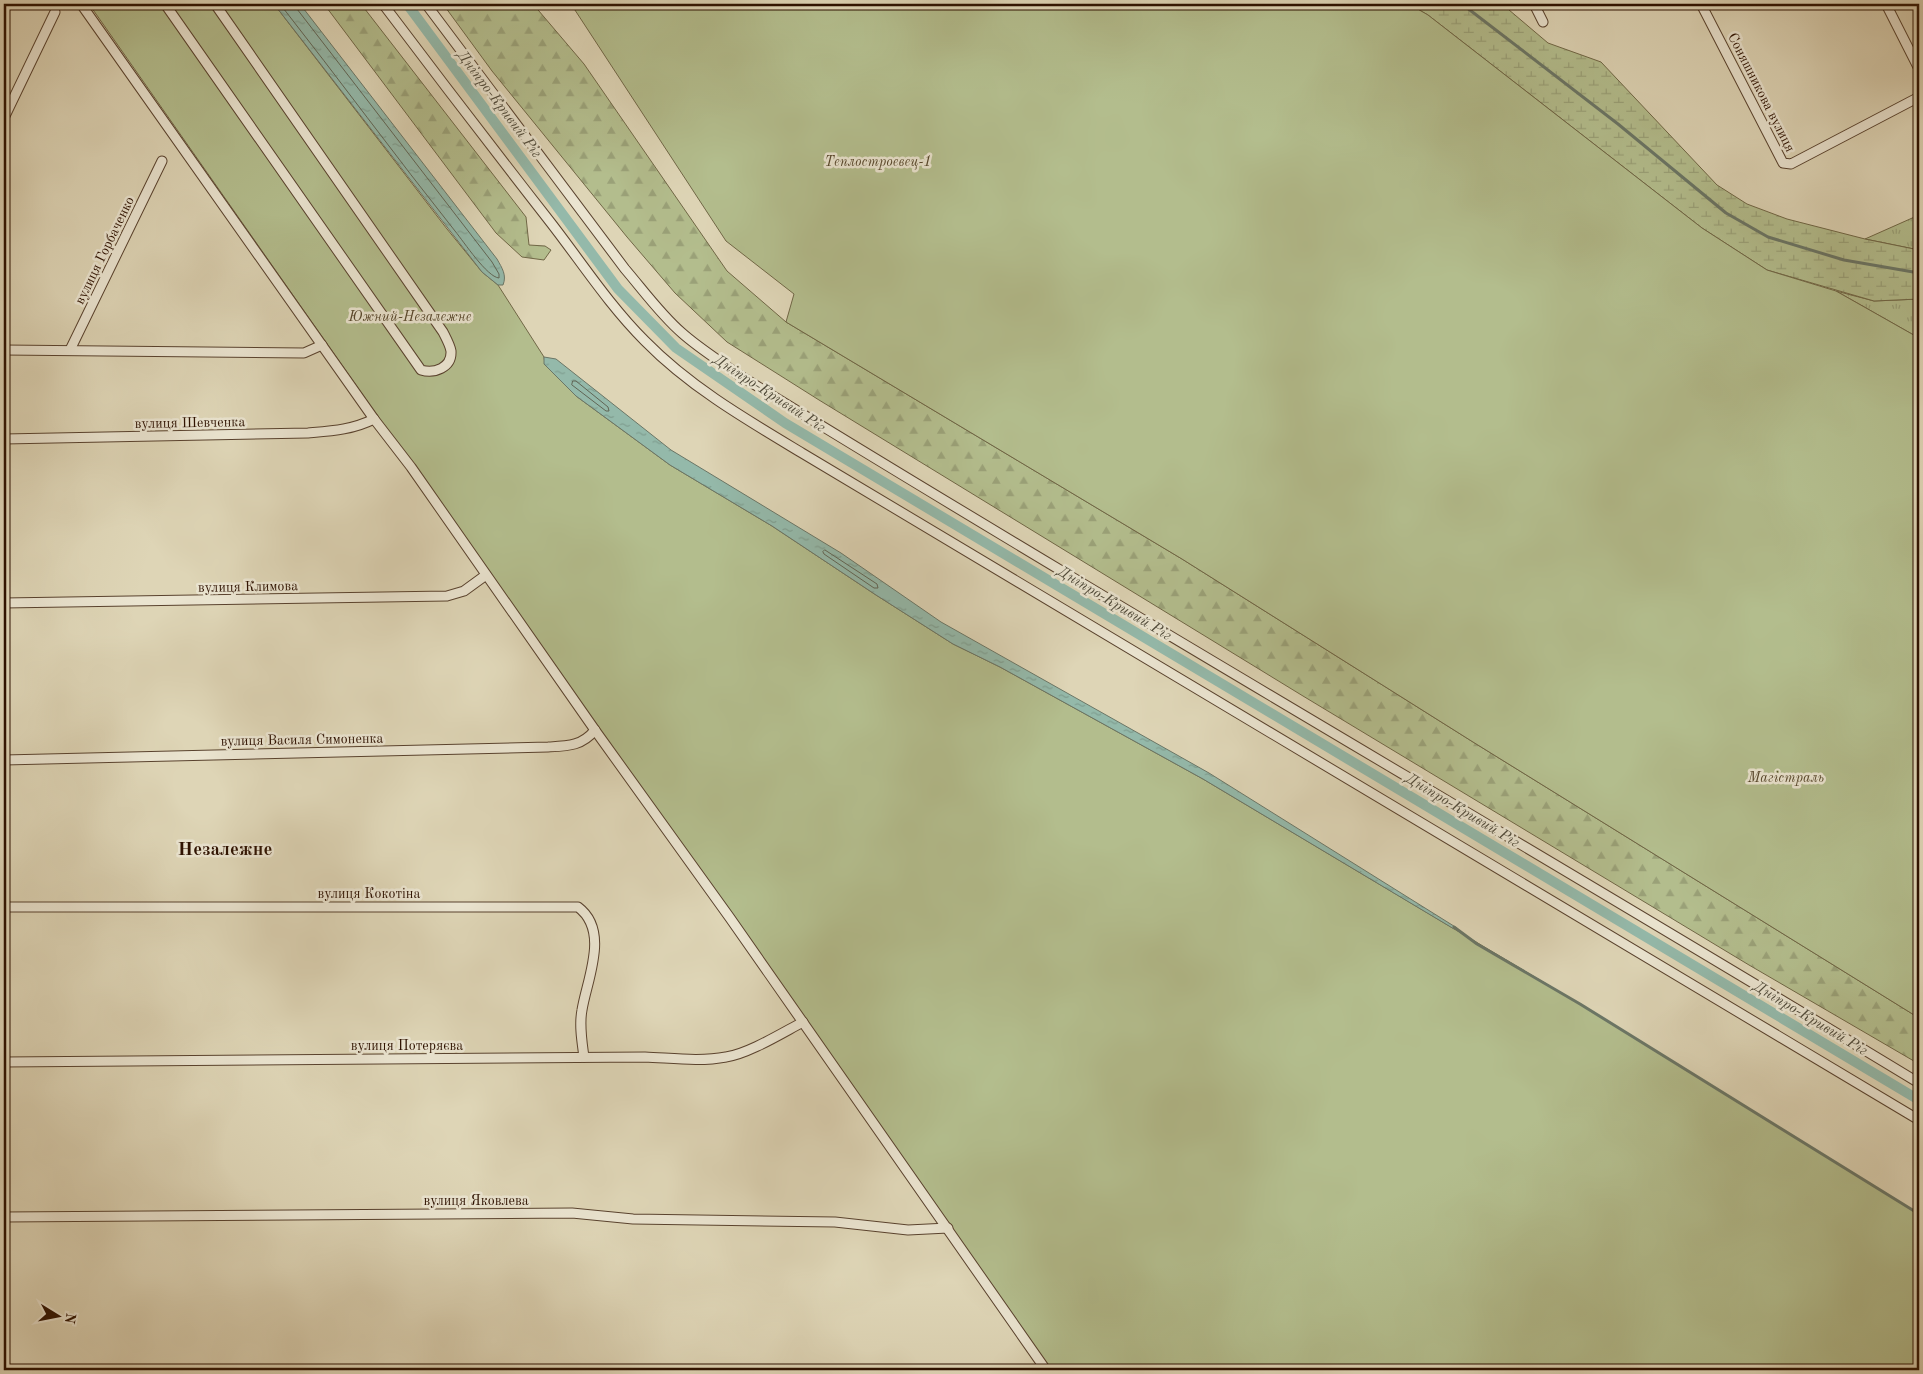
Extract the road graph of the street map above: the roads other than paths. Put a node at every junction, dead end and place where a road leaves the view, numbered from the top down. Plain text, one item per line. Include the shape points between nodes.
1 (81, 4) edge
2 (165, 4) edge
3 (214, 4) edge
4 (383, 4) edge
5 (426, 4) edge
6 (1534, 4) edge
7 (1701, 4) edge
8 (1886, 4) edge
9 (55, 12) dead end
10 (1543, 22) dead end
11 (1919, 69) edge
12 (1919, 97) edge
13 (4, 118) edge
14 (162, 161) dead end
15 (322, 345) junction
16 (4, 350) edge
17 (70, 350) junction
18 (374, 419) junction
19 (4, 440) edge
20 (486, 575) junction
21 (4, 604) edge
22 (595, 730) junction
23 (4, 760) edge
24 (4, 907) edge
25 (803, 1022) junction
26 (584, 1057) junction
27 (4, 1062) edge
28 (1919, 1083) edge
29 (1919, 1120) edge
30 (4, 1217) edge
31 (948, 1228) junction
32 (1046, 1370) edge

1 - 15 street
2 - 3 street via 422,370 438,371 450,359 451,351 443,332
4 - 29 street via 606,299 646,342 697,386 802,453
5 - 28 street via 655,304 682,333 739,375
6 - 10 street
7 - 12 street, Соняшникова вулиця via 1781,161 1787,164
8 - 11 street
9 - 13 street
14 - 17 street, вулиця Горбаченко
15 - 17 street via 304,353
15 - 18 street
16 - 17 street
18 - 19 street, вулиця Шевченка via 343,430 308,433
18 - 20 street
20 - 21 street, вулиця Климова via 464,591 447,596
20 - 22 street
22 - 23 street, вулиця Василя Симоненка via 579,744 556,746
22 - 25 street
24 - 26 street, вулиця Кокотіна via 578,907 590,922 594,947 582,1012
25 - 26 street, вулиця Потеряєва via 728,1057
25 - 31 street
26 - 27 street, вулиця Потеряєва
30 - 31 street, вулиця Яковлева via 572,1213 633,1219 834,1222 908,1230
31 - 32 street

